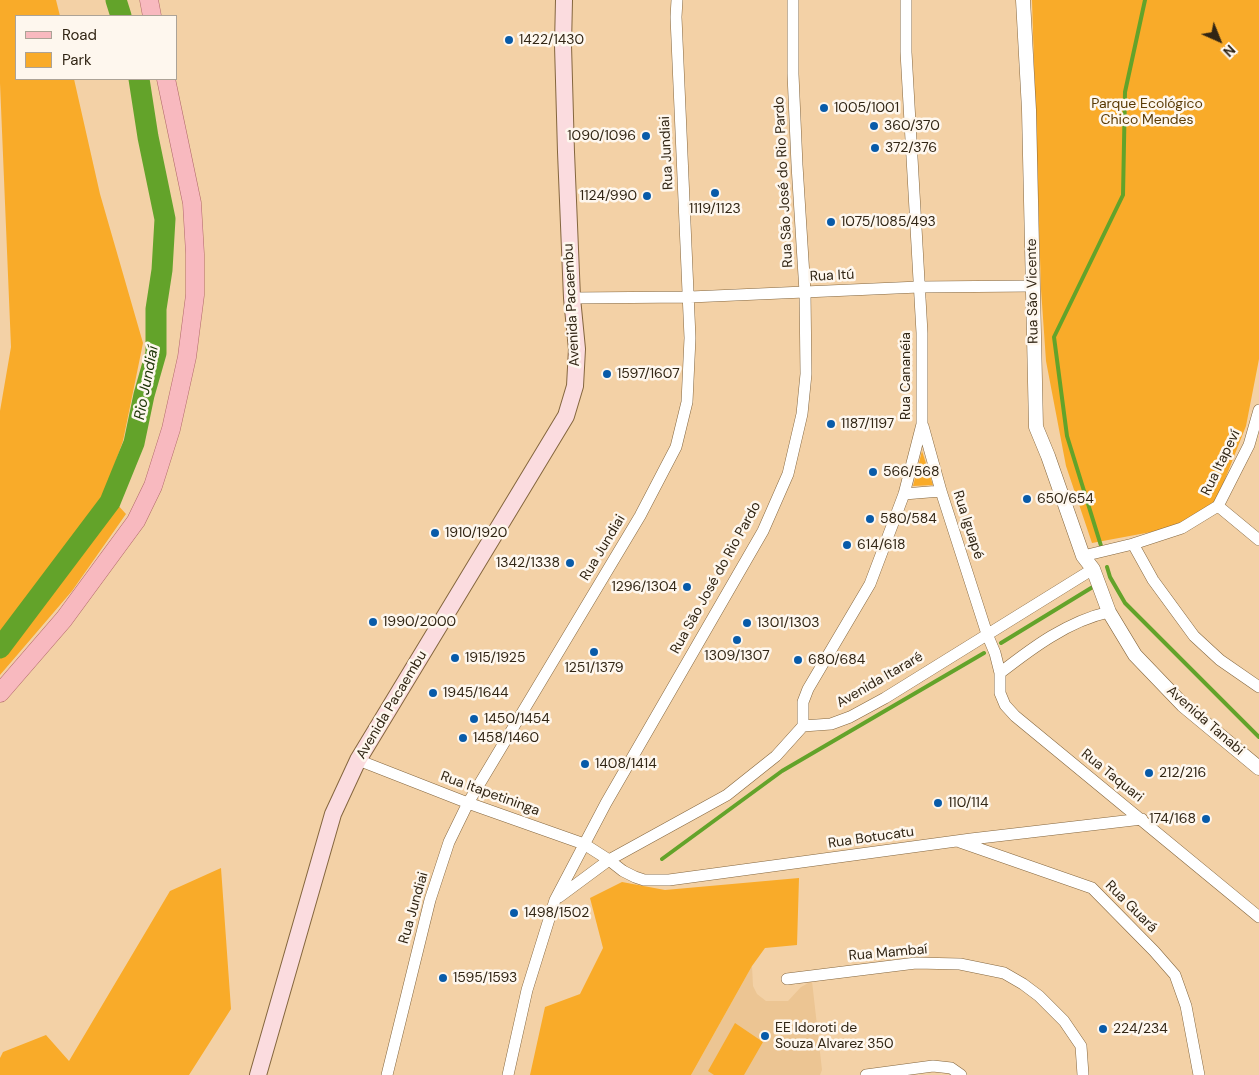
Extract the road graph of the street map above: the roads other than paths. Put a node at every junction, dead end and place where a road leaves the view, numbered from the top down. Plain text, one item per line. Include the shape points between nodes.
1 (149, 0) edge
2 (564, 0) edge
3 (677, 0) edge
4 (793, 0) edge
5 (906, 0) edge
6 (1022, 0) edge
7 (152, 15) edge
8 (166, 80) edge
9 (1032, 286) junction
10 (918, 287) junction
11 (805, 292) junction
12 (690, 297) junction
13 (572, 298) junction
14 (1259, 410) edge
15 (922, 424) junction
16 (941, 491) junction
17 (904, 494) junction
18 (1218, 506) junction
19 (1259, 540) edge
20 (1133, 544) junction
21 (1082, 556) junction
22 (1093, 570) junction
23 (1109, 612) junction
24 (987, 634) junction
25 (1000, 673) junction
26 (1259, 686) edge
27 (0, 693) edge
28 (803, 726) junction
29 (358, 760) junction
30 (1259, 768) edge
31 (468, 803) junction
32 (1142, 820) junction
33 (958, 841) junction
34 (584, 844) junction
35 (609, 860) junction
36 (555, 900) junction
37 (1259, 917) edge
38 (787, 979) dead end
39 (258, 1075) edge
40 (387, 1075) edge
41 (508, 1075) edge
42 (866, 1075) edge
43 (961, 1075) edge
44 (1084, 1075) edge
45 (1198, 1075) edge

1 - 7 main road
2 - 13 main road, Avenida Pacaembu
3 - 12 street, Rua Jundiai via 680,126
4 - 11 street, Rua São José do Rio Pardo via 796,165
5 - 10 street, Rua Cananéia
6 - 9 street, Rua São Vicente via 1029,110
8 - 27 main road via 192,203 195,254 195,295 187,357 171,429 153,486 136,521 64,619
9 - 10 street, Rua Itú
9 - 21 street, Rua São Vicente via 1036,428
10 - 11 street, Rua Itú
10 - 15 street, Rua Cananéia via 922,333
11 - 12 street, Rua Itú
11 - 34 street, Rua São José do Rio Pardo via 806,374 802,414 788,474 763,531
12 - 13 street, Rua Itú
12 - 31 street, Rua Jundiai via 687,402 676,448 640,516
13 - 29 main road, Avenida Pacaembu via 575,386 566,416
14 - 18 street, Rua Itapeví via 1249,445
15 - 16 street, Rua Iguapé
15 - 17 street, Rua Cananéia
16 - 17 street
16 - 24 street, Rua Iguapé
17 - 28 street, Rua Cananéia via 870,584 808,689 803,702
18 - 19 street
18 - 20 street, Rua Itapeví via 1182,528
20 - 21 street, Rua Itapeví
20 - 26 street via 1153,580 1194,636 1220,660
21 - 22 street, Rua São Vicente
22 - 23 street, Avenida Tanabi
22 - 24 street, Avenida Itararé
23 - 25 street via 1064,630
23 - 30 street, Avenida Tanabi via 1135,655 1183,706
24 - 25 street, Rua Taquari
24 - 28 street, Avenida Itararé via 850,717 831,724
25 - 32 street, Rua Taquari via 1000,693 1015,716
28 - 35 street via 776,756 727,796
29 - 31 street, Rua Itapetininga
29 - 39 main road, Avenida Pacaembu via 333,814
31 - 34 street, Rua Itapetininga
31 - 40 street, Rua Jundiai via 450,842 430,900
32 - 33 street, Rua Botucatu
32 - 37 street, Rua Taquari
33 - 35 street, Rua Botucatu via 669,880 644,880 623,871
33 - 45 street, Rua Guará via 1092,888 1175,975 1186,1006
34 - 35 street, Rua Itapetininga
34 - 36 street, Rua São José do Rio Pardo
35 - 36 street
36 - 41 street, Rua São José do Rio Pardo via 527,990
38 - 44 street, Rua Mambaí via 916,963 960,964 1004,974 1024,984 1064,1021 1081,1046
42 - 43 street via 933,1066 951,1068

